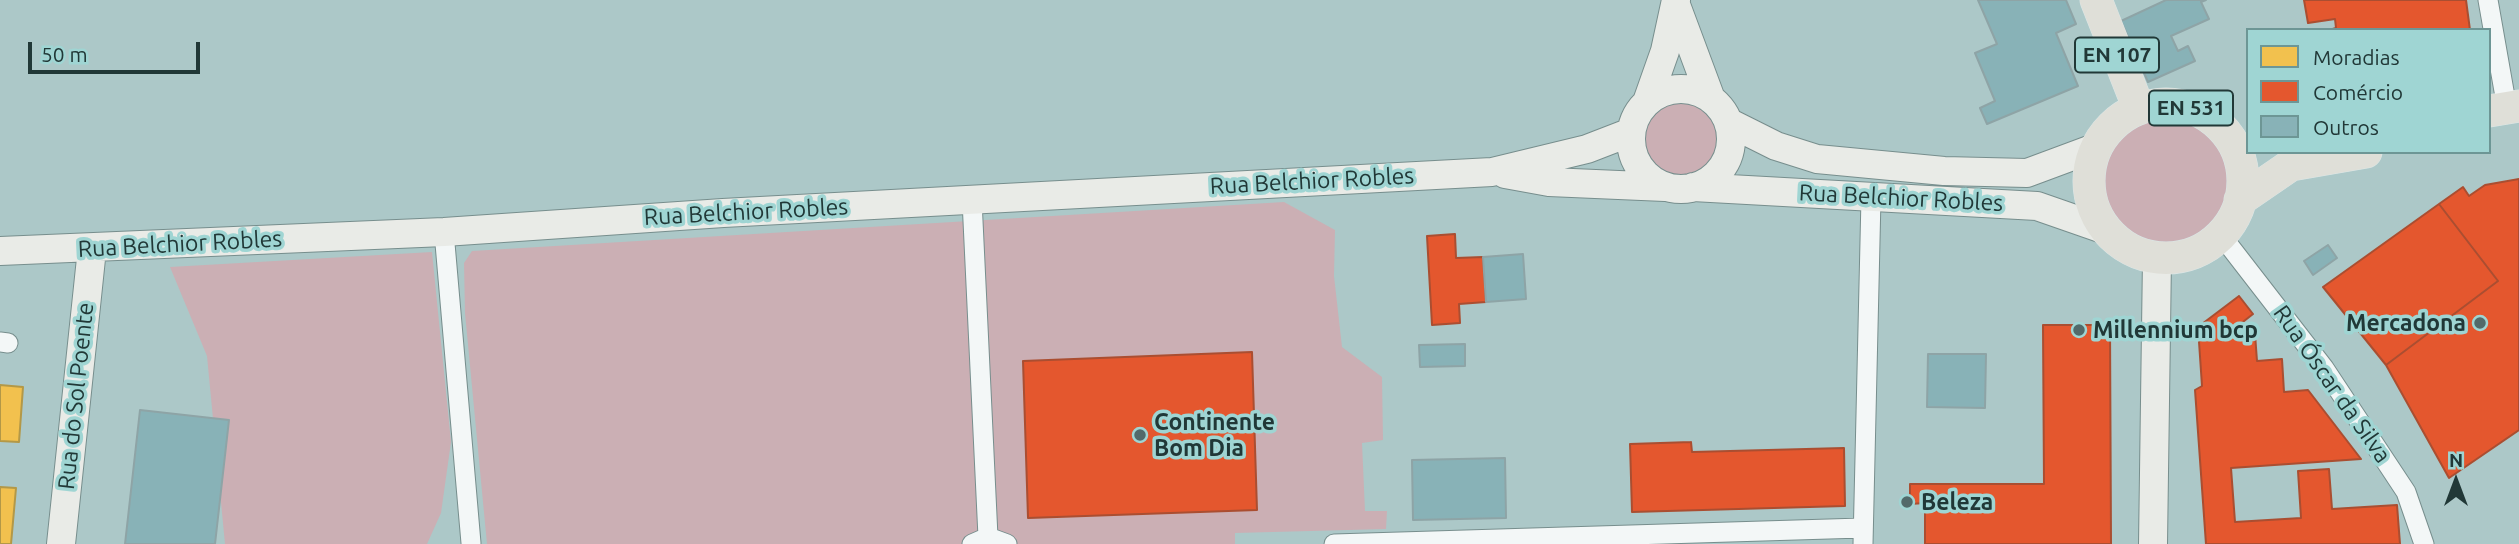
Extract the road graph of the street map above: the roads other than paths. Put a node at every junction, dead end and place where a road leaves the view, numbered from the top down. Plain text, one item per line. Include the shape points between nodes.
1 (2096, 0) edge
2 (2488, 0) edge
3 (1676, 2) edge
4 (1711, 99) junction
5 (1647, 102) junction
6 (2139, 109) junction
7 (2505, 116) edge
8 (1728, 122) junction
9 (1631, 132) junction
10 (2240, 143) edge
11 (2097, 147) junction
12 (2354, 154) edge
13 (1492, 172) junction
14 (1679, 187) junction
15 (1871, 198) junction
16 (972, 200) junction
17 (2241, 200) junction
18 (2106, 230) junction
19 (444, 232) junction
20 (2221, 234) junction
21 (92, 249) junction
22 (0, 251) edge
23 (2157, 258) junction
24 (1863, 536) edge
25 (980, 540) edge
26 (1571, 540) edge
27 (471, 543) edge
28 (61, 544) edge
29 (1007, 544) edge
30 (1334, 544) edge
31 (2153, 544) edge
32 (2424, 544) edge

1 - 6 main road, EN 107
2 - 7 street
3 - 4 main road
3 - 5 main road
4 - 5 main road via 1699,92 1671,90
4 - 8 main road
5 - 9 main road
6 - 10 main road, EN 531 via 2159,103 2180,104
6 - 11 main road, EN 531 via 2122,118
8 - 11 main road, Rua Belchior Robles via 1776,146 1817,159 1944,171 2027,173
8 - 14 main road via 1730,150 1725,163 1706,183
9 - 13 main road, Rua Belchior Robles via 1587,149
9 - 14 main road via 1638,166 1650,178
10 - 17 main road, EN 531
11 - 18 main road, EN 531 via 2089,190
12 - 17 main road via 2291,165
13 - 14 main road, Rua Belchior Robles via 1549,182
13 - 16 main road, Rua Belchior Robles
14 - 15 main road, Rua Belchior Robles
15 - 18 main road, Rua Belchior Robles via 2037,206
15 - 24 street
16 - 19 main road, Rua Belchior Robles
16 - 25 street
17 - 20 main road
18 - 23 main road via 2120,243
19 - 21 main road, Rua Belchior Robles
19 - 27 street
20 - 23 main road via 2202,249 2180,257
20 - 32 street, Rua Óscar da Silva via 2324,368 2399,481
21 - 22 main road, Rua Belchior Robles
21 - 28 main road, Rua do Sol Poente
23 - 31 main road
24 - 26 street
25 - 29 street
26 - 30 street

